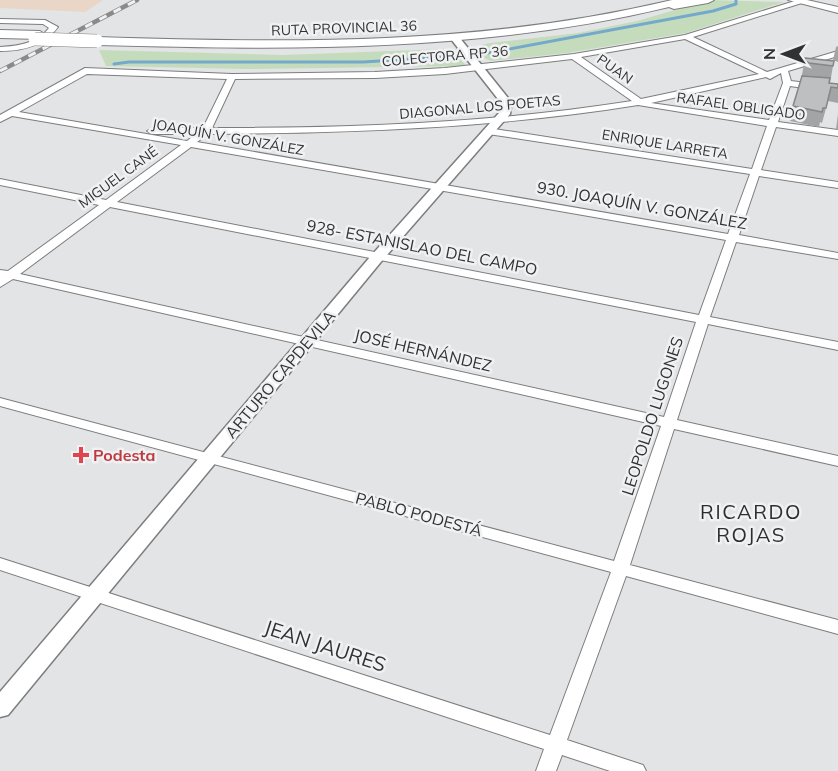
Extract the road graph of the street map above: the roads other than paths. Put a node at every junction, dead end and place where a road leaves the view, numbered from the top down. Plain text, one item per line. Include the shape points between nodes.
1 (652, 0) edge
2 (668, 0) edge
3 (686, 0) edge
4 (708, 0) edge
5 (797, 1) edge
6 (836, 8) edge
7 (635, 13) junction
8 (0, 21) edge
9 (570, 21) junction
10 (0, 36) edge
11 (686, 37) junction
12 (99, 39) junction
13 (456, 39) junction
14 (0, 50) edge
15 (838, 53) edge
16 (574, 56) junction
17 (480, 68) junction
18 (785, 72) junction
19 (770, 76) junction
20 (232, 77) junction
21 (787, 83) junction
22 (838, 90) edge
23 (641, 103) junction
24 (11, 113) junction
25 (0, 119) edge
26 (772, 124) junction
27 (493, 126) junction
28 (117, 131) junction
29 (206, 131) junction
30 (838, 133) edge
31 (189, 144) junction
32 (754, 172) junction
33 (0, 182) edge
34 (838, 185) edge
35 (440, 187) junction
36 (109, 203) junction
37 (732, 237) junction
38 (380, 256) junction
39 (838, 256) edge
40 (3, 277) edge
41 (704, 318) junction
42 (307, 341) junction
43 (838, 346) edge
44 (0, 402) edge
45 (670, 424) junction
46 (212, 458) junction
47 (838, 461) edge
48 (0, 564) edge
49 (620, 569) junction
50 (98, 596) junction
51 (838, 627) edge
52 (0, 708) edge
53 (554, 745) junction
54 (546, 771) edge
55 (636, 771) edge

1 - 9 main road
2 - 9 main road, RUTA PROVINCIAL 36
3 - 7 main road, RUTA PROVINCIAL 36
4 - 7 main road
5 - 6 main road
5 - 11 street, COLECTORA RP 36
7 - 13 main road, RUTA PROVINCIAL 36
8 - 14 street via 54,26 43,37 21,47
9 - 12 main road, RUTA PROVINCIAL 36 via 464,34 362,40
10 - 12 main road, RUTA PROVINCIAL 36, bridge
11 - 16 street, COLECTORA RP 36
11 - 19 street
12 - 13 main road, RUTA PROVINCIAL 36 via 298,46
13 - 17 street
15 - 18 street, DIAGONAL LOS POETAS
16 - 17 street, COLECTORA RP 36
16 - 23 street, PUAN
17 - 20 street, COLECTORA RP 36 via 375,75
17 - 27 street via 505,102 506,110
18 - 19 street, DIAGONAL LOS POETAS
18 - 21 street
19 - 23 street, DIAGONAL LOS POETAS
20 - 24 street, COLECTORA RP 36 via 85,71
20 - 29 street, MIGUEL CANÉ
21 - 22 street
21 - 26 street, LEOPOLDO LUGONES
23 - 26 street, RAFAEL OBLIGADO
23 - 27 street, DIAGONAL LOS POETAS
24 - 25 street
24 - 28 street, JOAQUÍN V. GONZÁLEZ
26 - 30 street, RAFAEL OBLIGADO
26 - 32 street, LEOPOLDO LUGONES
27 - 29 street, DIAGONAL LOS POETAS
27 - 32 street, ENRIQUE LARRETA
27 - 35 street, ARTURO CAPDEVILA
28 - 29 street, DIAGONAL LOS POETAS
28 - 31 street, JOAQUÍN V. GONZÁLEZ
29 - 31 street, MIGUEL CANÉ
31 - 35 street, JOAQUÍN V. GONZÁLEZ
31 - 36 street, MIGUEL CANÉ
32 - 34 street, ENRIQUE LARRETA
32 - 37 street, LEOPOLDO LUGONES
33 - 36 street, 928- ESTANISLAO DEL CAMPO
35 - 37 street, 930. JOAQUÍN V. GONZÁLEZ
35 - 38 street, ARTURO CAPDEVILA
36 - 38 street, 928- ESTANISLAO DEL CAMPO
36 - 40 street, MIGUEL CANÉ
37 - 39 street, 930. JOAQUÍN V. GONZÁLEZ
37 - 41 street, LEOPOLDO LUGONES
38 - 41 street, 928- ESTANISLAO DEL CAMPO
38 - 42 street, ARTURO CAPDEVILA
40 - 42 street, JOSÉ HERNÁNDEZ
41 - 43 street, 928- ESTANISLAO DEL CAMPO
41 - 45 street, LEOPOLDO LUGONES
42 - 45 street, JOSÉ HERNÁNDEZ
42 - 46 street, ARTURO CAPDEVILA
44 - 46 street, PABLO PODESTÁ
45 - 47 street, JOSÉ HERNÁNDEZ
45 - 49 street, LEOPOLDO LUGONES
46 - 49 street, PABLO PODESTÁ
46 - 50 street, ARTURO CAPDEVILA
48 - 50 street, JEAN JAURES
49 - 51 street, PABLO PODESTÁ
49 - 53 street, LEOPOLDO LUGONES
50 - 52 street, ARTURO CAPDEVILA
50 - 53 street, JEAN JAURES
53 - 54 street, LEOPOLDO LUGONES
53 - 55 street, JEAN JAURES

